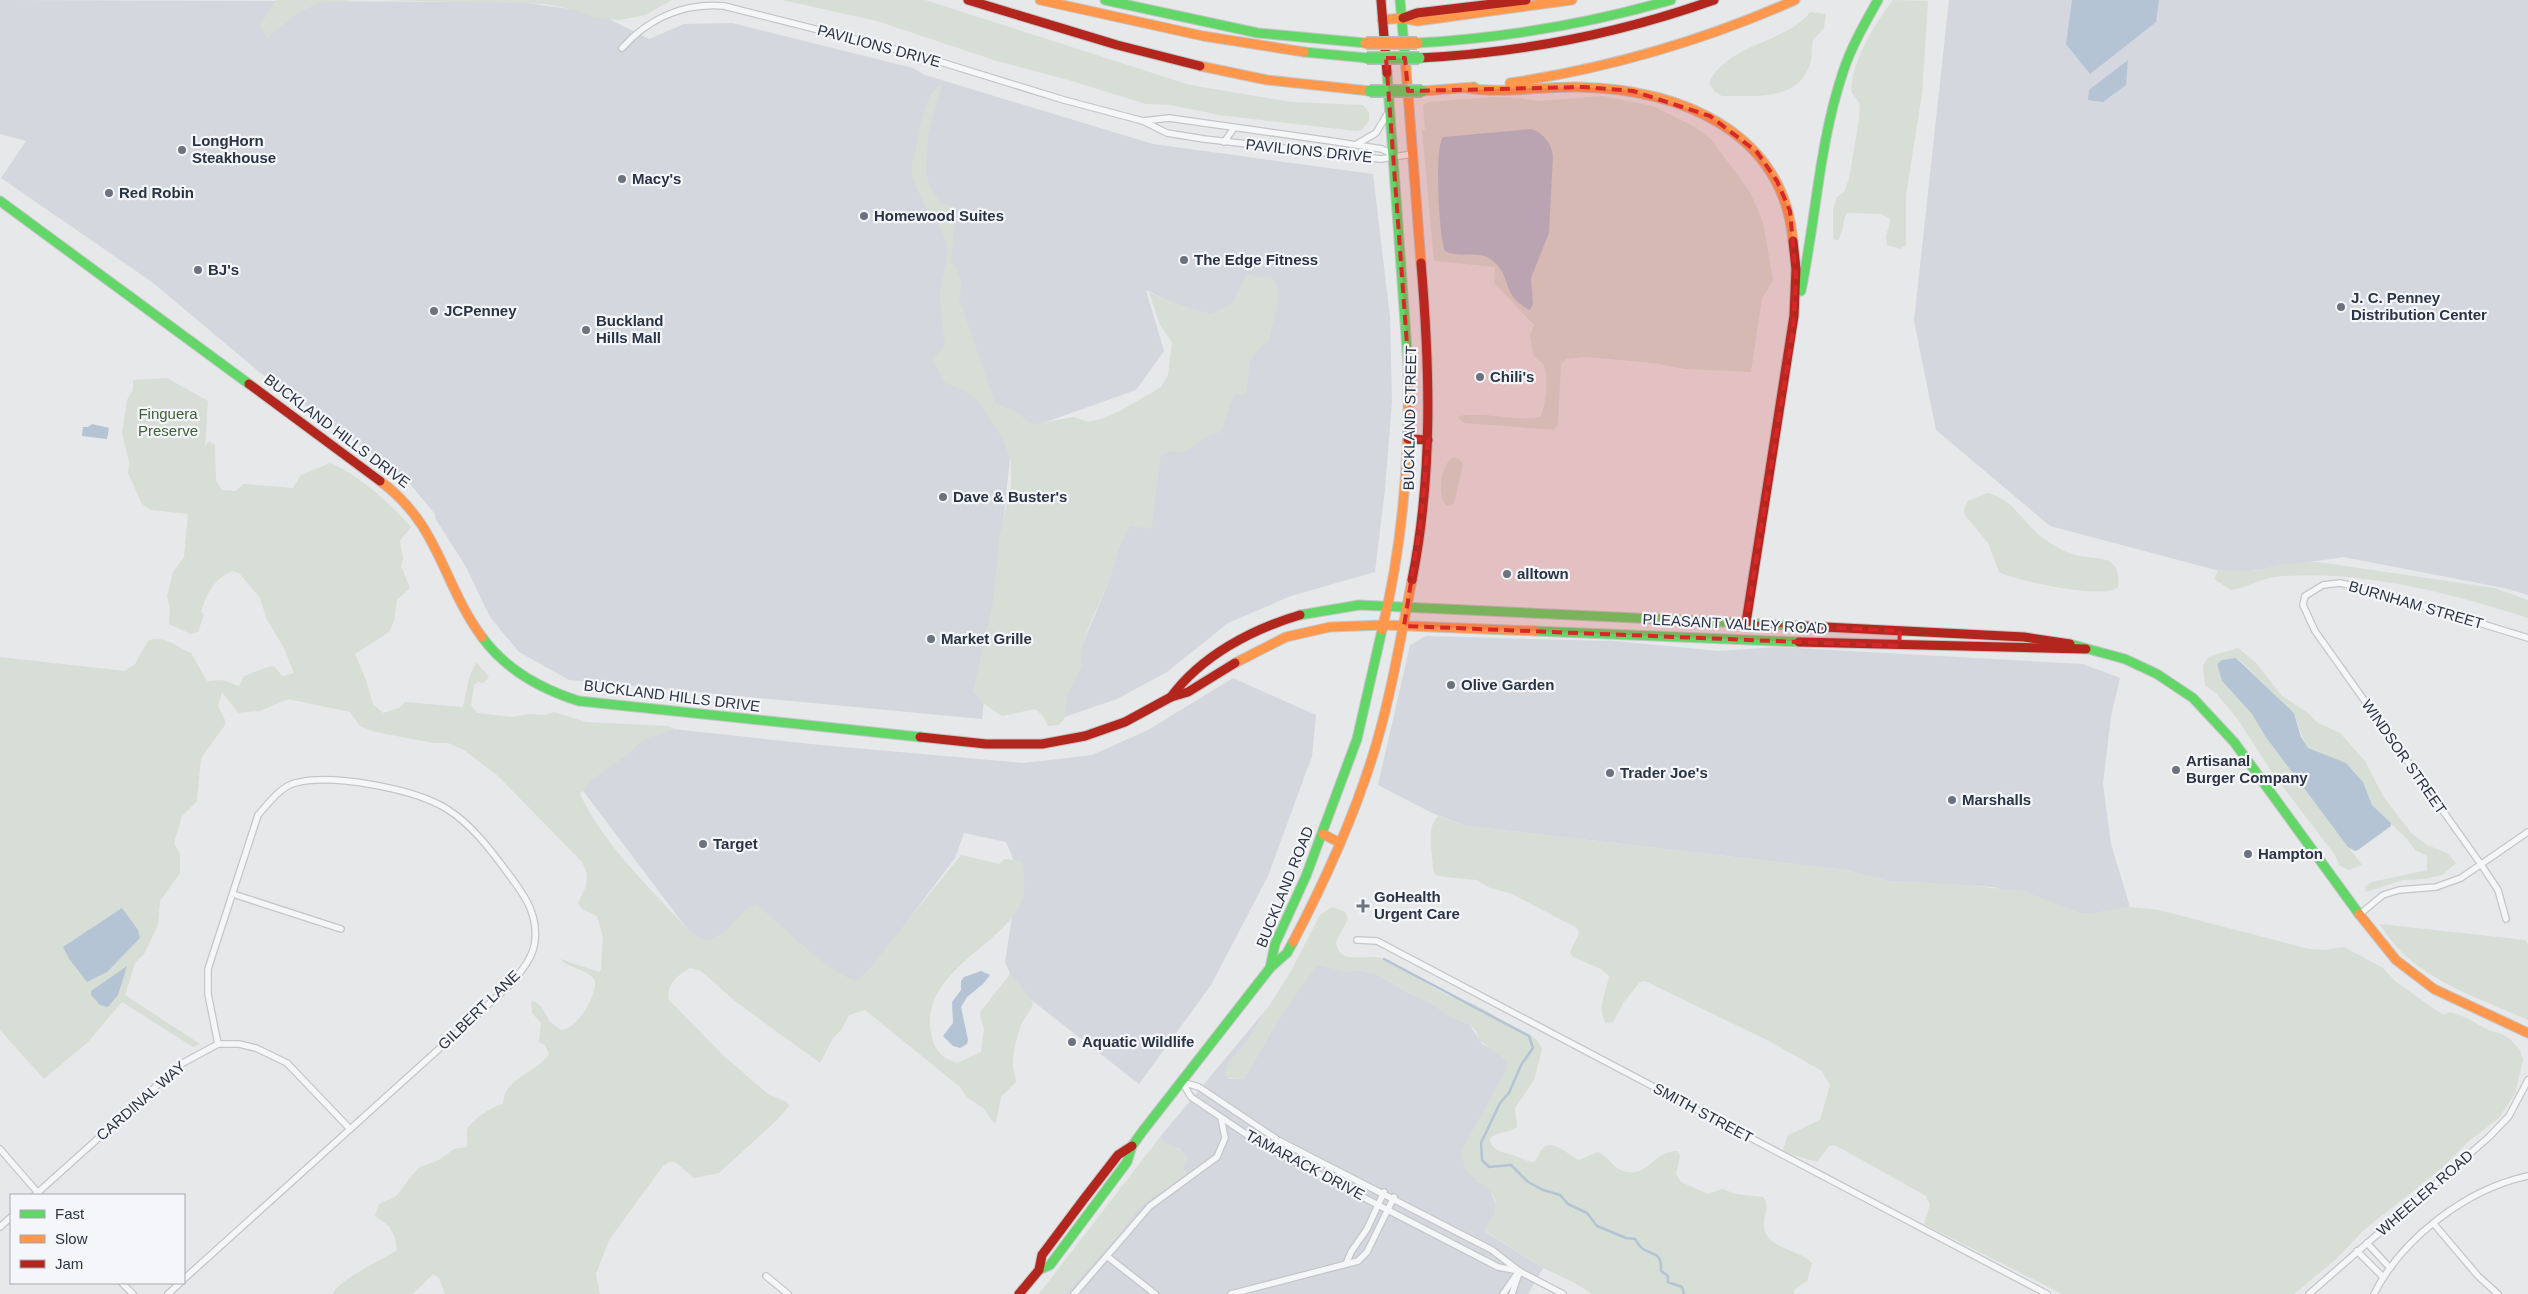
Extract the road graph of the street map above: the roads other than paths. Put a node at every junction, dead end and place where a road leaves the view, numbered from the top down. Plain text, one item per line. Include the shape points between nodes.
1 (968, 0) edge
2 (1040, 0) edge
3 (1105, 0) edge
4 (1381, 0) edge
5 (1400, 0) edge
6 (1526, 0) edge
7 (1572, 0) edge
8 (1671, 0) edge
9 (1714, 0) edge
10 (1795, 0) edge
11 (1878, 0) edge
12 (1401, 18) junction
13 (1382, 20) junction
14 (622, 48) dead end
15 (1467, 88) junction
16 (1390, 106) junction
17 (1143, 121) junction
18 (1234, 128) junction
19 (1224, 142) junction
20 (1353, 144) junction
21 (1412, 154) junction
22 (1394, 155) junction
23 (0, 201) edge
24 (1794, 317) junction
25 (1408, 439) junction
26 (1428, 440) junction
27 (2305, 596) joint
28 (1388, 606) junction
29 (1408, 607) junction
30 (1574, 615) junction
31 (1746, 624) junction
32 (1384, 625) junction
33 (1404, 626) junction
34 (1906, 631) junction
35 (1566, 632) junction
36 (2528, 638) edge
37 (1744, 639) junction
38 (1905, 646) junction
39 (2086, 649) junction
40 (1171, 697) junction
41 (1329, 818) joint
42 (1346, 827) joint
43 (2528, 832) edge
44 (1323, 834) junction
45 (1340, 843) junction
46 (2480, 863) junction
47 (233, 894) junction
48 (2360, 914) junction
49 (2506, 918) dead end
50 (342, 929) dead end
51 (1357, 940) dead end
52 (1270, 968) junction
53 (2528, 1033) edge
54 (218, 1044) junction
55 (2528, 1080) edge
56 (1182, 1082) junction
57 (1221, 1118) junction
58 (350, 1129) junction
59 (0, 1150) edge
60 (2528, 1176) edge
61 (1384, 1192) junction
62 (38, 1194) edge
63 (1394, 1197) junction
64 (1379, 1204) junction
65 (1389, 1209) junction
66 (10, 1218) edge
67 (2434, 1224) junction
68 (0, 1227) edge
69 (1464, 1234) junction
70 (2367, 1243) junction
71 (1458, 1246) junction
72 (2357, 1251) junction
73 (1108, 1257) junction
74 (1346, 1264) junction
75 (2390, 1268) junction
76 (1520, 1271) junction
77 (766, 1276) dead end
78 (2383, 1277) junction
79 (185, 1278) edge
80 (123, 1284) edge
81 (179, 1284) edge
82 (133, 1294) edge
83 (168, 1294) edge
84 (788, 1294) edge
85 (1019, 1294) edge
86 (1074, 1294) edge
87 (1155, 1294) edge
88 (1230, 1294) edge
89 (1503, 1294) edge
90 (1512, 1294) edge
91 (1563, 1294) edge
92 (2047, 1294) edge
93 (2308, 1294) edge
94 (2374, 1294) edge
95 (2498, 1294) edge

1 - 15 main road, bridge via 1198,68 1295,85 1370,91
2 - 9 main road, bridge via 1234,43 1304,53 1419,58 1503,52 1575,40 1638,25
3 - 8 main road, bridge via 1248,31 1323,41 1417,43 1489,39 1555,29
4 - 13 main road, BUCKLAND STREET
5 - 12 main road, BUCKLAND STREET
6 - 12 main road via 1417,13
7 - 12 main road via 1418,21
10 - 15 main road via 1718,32 1640,57 1564,74
11 - 24 main road via 1850,49 1834,96 1805,275
12 - 13 main road
12 - 21 main road, BUCKLAND STREET
13 - 16 main road, BUCKLAND STREET
14 - 17 street, PAVILIONS DRIVE via 643,28 669,14 703,6 731,7 904,51
15 - 24 main road via 1583,87 1632,91 1688,106 1732,129 1768,166 1790,211 1796,250
16 - 20 street, PAVILIONS DRIVE via 1385,122 1376,133 1366,141
16 - 22 main road, BUCKLAND STREET
17 - 18 street, PAVILIONS DRIVE via 1169,118
17 - 19 street, PAVILIONS DRIVE via 1167,133
18 - 19 street, PAVILIONS DRIVE
18 - 20 street, PAVILIONS DRIVE
19 - 22 street, PAVILIONS DRIVE via 1381,159
20 - 22 street, PAVILIONS DRIVE via 1382,149
21 - 22 street, PAVILIONS DRIVE
21 - 26 main road, BUCKLAND STREET via 1428,344
22 - 25 main road, BUCKLAND STREET via 1408,352
23 - 40 main road, BUCKLAND HILLS DRIVE via 395,492 434,540 466,611 484,641 520,675 554,693 597,704 1015,745 1053,743 1095,733 1133,719
24 - 31 main road
25 - 26 main road
25 - 28 main road, BUCKLAND STREET via 1400,530
26 - 29 main road, BUCKLAND STREET via 1421,520
27 - 36 street, BURNHAM STREET via 2323,585 2340,583
27 - 46 street, WINDSOR STREET via 2304,606 2315,631
28 - 29 main road, PLEASANT VALLEY ROAD
28 - 32 main road, BUCKLAND STREET
28 - 40 main road, BUCKLAND HILLS DRIVE via 1321,609 1270,624 1213,657 1182,681
29 - 30 main road, PLEASANT VALLEY ROAD
29 - 33 main road, BUCKLAND STREET
30 - 31 main road, PLEASANT VALLEY ROAD
30 - 35 main road
31 - 34 main road, PLEASANT VALLEY ROAD
31 - 37 main road
32 - 33 main road, PLEASANT VALLEY ROAD
32 - 40 main road, BUCKLAND HILLS DRIVE via 1343,625 1292,636 1254,652 1188,692
32 - 41 main road, BUCKLAND STREET via 1360,731
33 - 35 main road, PLEASANT VALLEY ROAD
33 - 42 main road, BUCKLAND STREET via 1379,735
34 - 38 main road
34 - 39 main road, PLEASANT VALLEY ROAD via 2024,637 2059,641
35 - 37 main road, PLEASANT VALLEY ROAD
37 - 38 main road, PLEASANT VALLEY ROAD
38 - 39 main road, PLEASANT VALLEY ROAD
39 - 48 main road, PLEASANT VALLEY ROAD via 2119,657 2147,669 2177,686 2203,707 2234,742
41 - 44 main road, BUCKLAND ROAD
42 - 45 main road, BUCKLAND ROAD
43 - 46 street
44 - 45 main road
44 - 52 main road, BUCKLAND ROAD via 1275,944
45 - 52 main road, BUCKLAND ROAD via 1296,938 1287,953
46 - 48 street via 2448,884 2383,895
46 - 49 street, WINDSOR STREET via 2498,890
47 - 50 street
47 - 54 street, GILBERT LANE via 208,969 208,994
47 - 58 street, GILBERT LANE via 258,815 274,797 294,783 319,780 401,789 447,809 463,820 491,851 527,899 534,918 536,942 527,963 512,983
48 - 53 main road, PLEASANT VALLEY ROAD via 2388,951 2425,983
51 - 92 street, SMITH STREET via 1377,941
52 - 56 main road, BUCKLAND ROAD
54 - 58 street via 256,1048 287,1063
54 - 62 street, CARDINAL WAY via 181,1064
55 - 70 street, WHEELER ROAD via 2509,1116 2489,1137
56 - 57 street, TAMARACK DRIVE via 1191,1097
56 - 61 street, TAMARACK DRIVE via 1199,1087 1278,1140
56 - 85 main road, BUCKLAND ROAD via 1132,1146 1127,1162 1050,1265 1039,1270
57 - 64 street, TAMARACK DRIVE via 1270,1150
57 - 73 street via 1225,1138 1219,1155 1150,1206
58 - 79 street, GILBERT LANE
59 - 62 street
60 - 67 street via 2497,1184 2470,1197
61 - 63 street, TAMARACK DRIVE
61 - 64 street
63 - 65 street
63 - 69 street, TAMARACK DRIVE
64 - 65 street, TAMARACK DRIVE
64 - 74 street
65 - 71 street, TAMARACK DRIVE
65 - 74 street via 1363,1257
66 - 68 street
67 - 75 street
67 - 95 street via 2478,1276
69 - 71 street
69 - 76 street, TAMARACK DRIVE
70 - 72 street, WHEELER ROAD
70 - 75 street
71 - 76 street, TAMARACK DRIVE via 1498,1267
72 - 78 street
72 - 93 street, WHEELER ROAD
73 - 86 street
73 - 87 street
74 - 88 street
75 - 78 street
76 - 89 street
76 - 90 street
76 - 91 street
77 - 84 street
78 - 94 street
80 - 82 street
81 - 83 street

